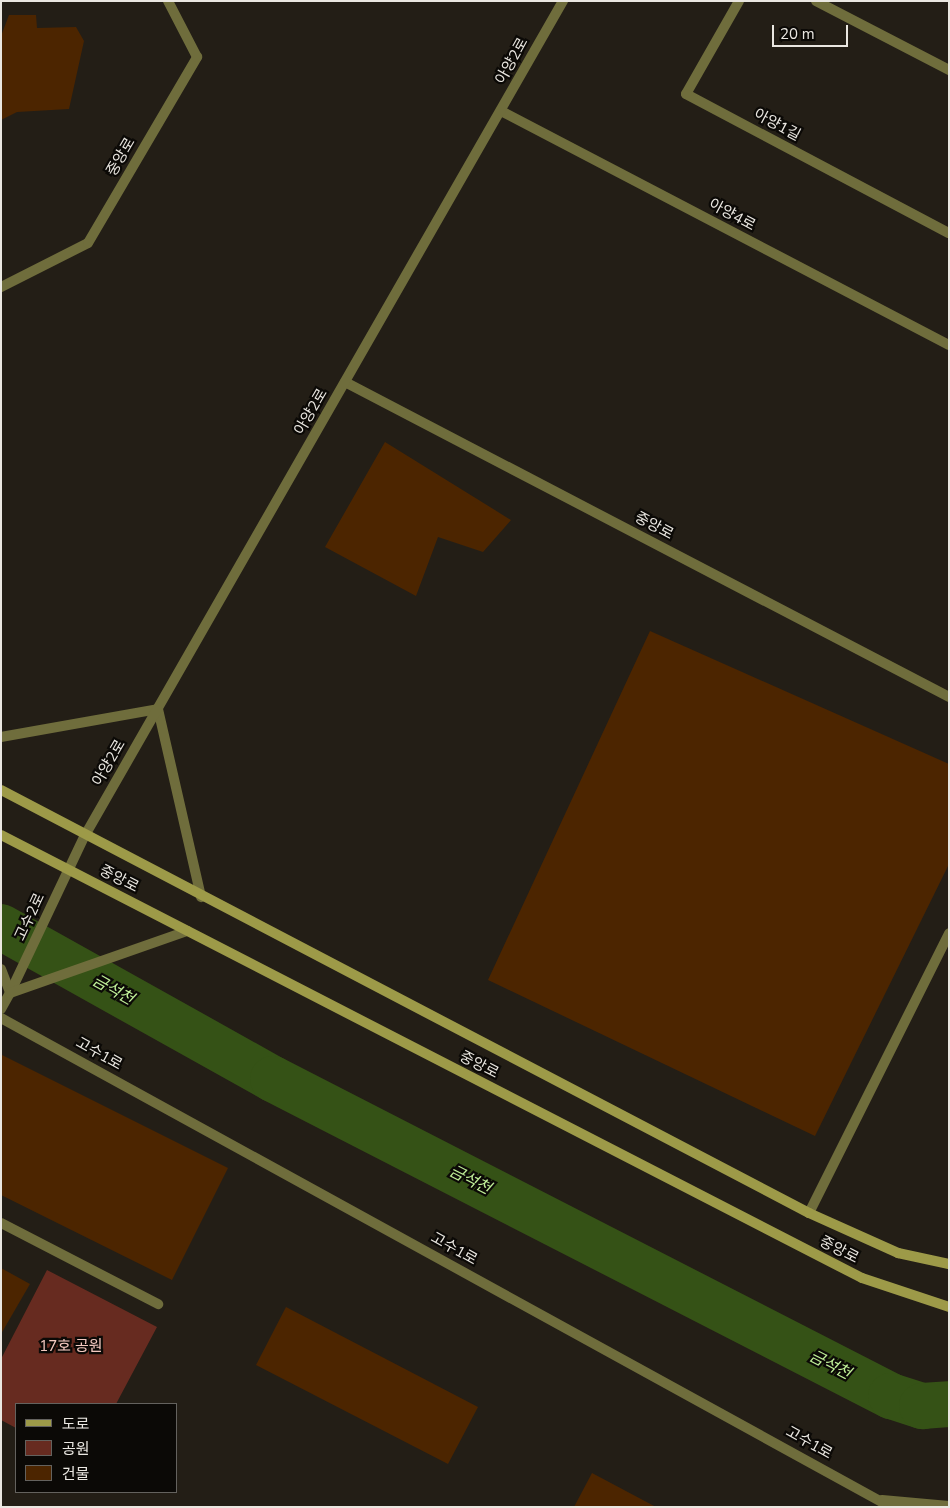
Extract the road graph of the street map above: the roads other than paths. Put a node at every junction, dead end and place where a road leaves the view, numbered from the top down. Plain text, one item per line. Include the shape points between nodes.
1 (168, 1) edge
2 (563, 1) edge
3 (739, 1) edge
4 (816, 1) edge
5 (949, 70) edge
6 (501, 111) junction
7 (949, 233) edge
8 (1, 287) edge
9 (949, 345) edge
10 (345, 382) junction
11 (949, 697) edge
12 (158, 709) junction
13 (1, 737) edge
14 (1, 790) edge
15 (1, 835) edge
16 (84, 837) junction
17 (68, 870) junction
18 (201, 897) junction
19 (186, 931) junction
20 (949, 933) edge
21 (1, 969) edge
22 (10, 993) junction
23 (1, 1009) edge
24 (1, 1018) edge
25 (809, 1213) junction
26 (1, 1223) edge
27 (949, 1264) edge
28 (158, 1304) dead end
29 (949, 1307) edge
30 (881, 1500) junction
31 (949, 1506) edge
32 (891, 1507) edge

1 - 8 street, 중앙로 via 197,57 88,243
2 - 6 street, 아양2로
3 - 7 street, 아양1길 via 686,94
4 - 5 street
6 - 9 street, 아양4로
6 - 10 street, 아양2로
10 - 11 street, 중앙로
10 - 12 street, 아양2로
12 - 13 street
12 - 16 street, 아양2로
12 - 18 street
14 - 16 main road, 중앙로
15 - 17 main road, 중앙로
16 - 17 street, 고수2로
16 - 18 main road, 중앙로
17 - 19 main road, 중앙로
17 - 22 street, 고수2로
18 - 25 main road, 중앙로
19 - 22 street
19 - 29 main road, 중앙로 via 862,1278
20 - 25 street
21 - 22 street
22 - 23 street, 고수2로
24 - 30 street, 고수1로
25 - 27 main road, 중앙로 via 898,1252
26 - 28 street
30 - 31 street
30 - 32 street, 고수1로

